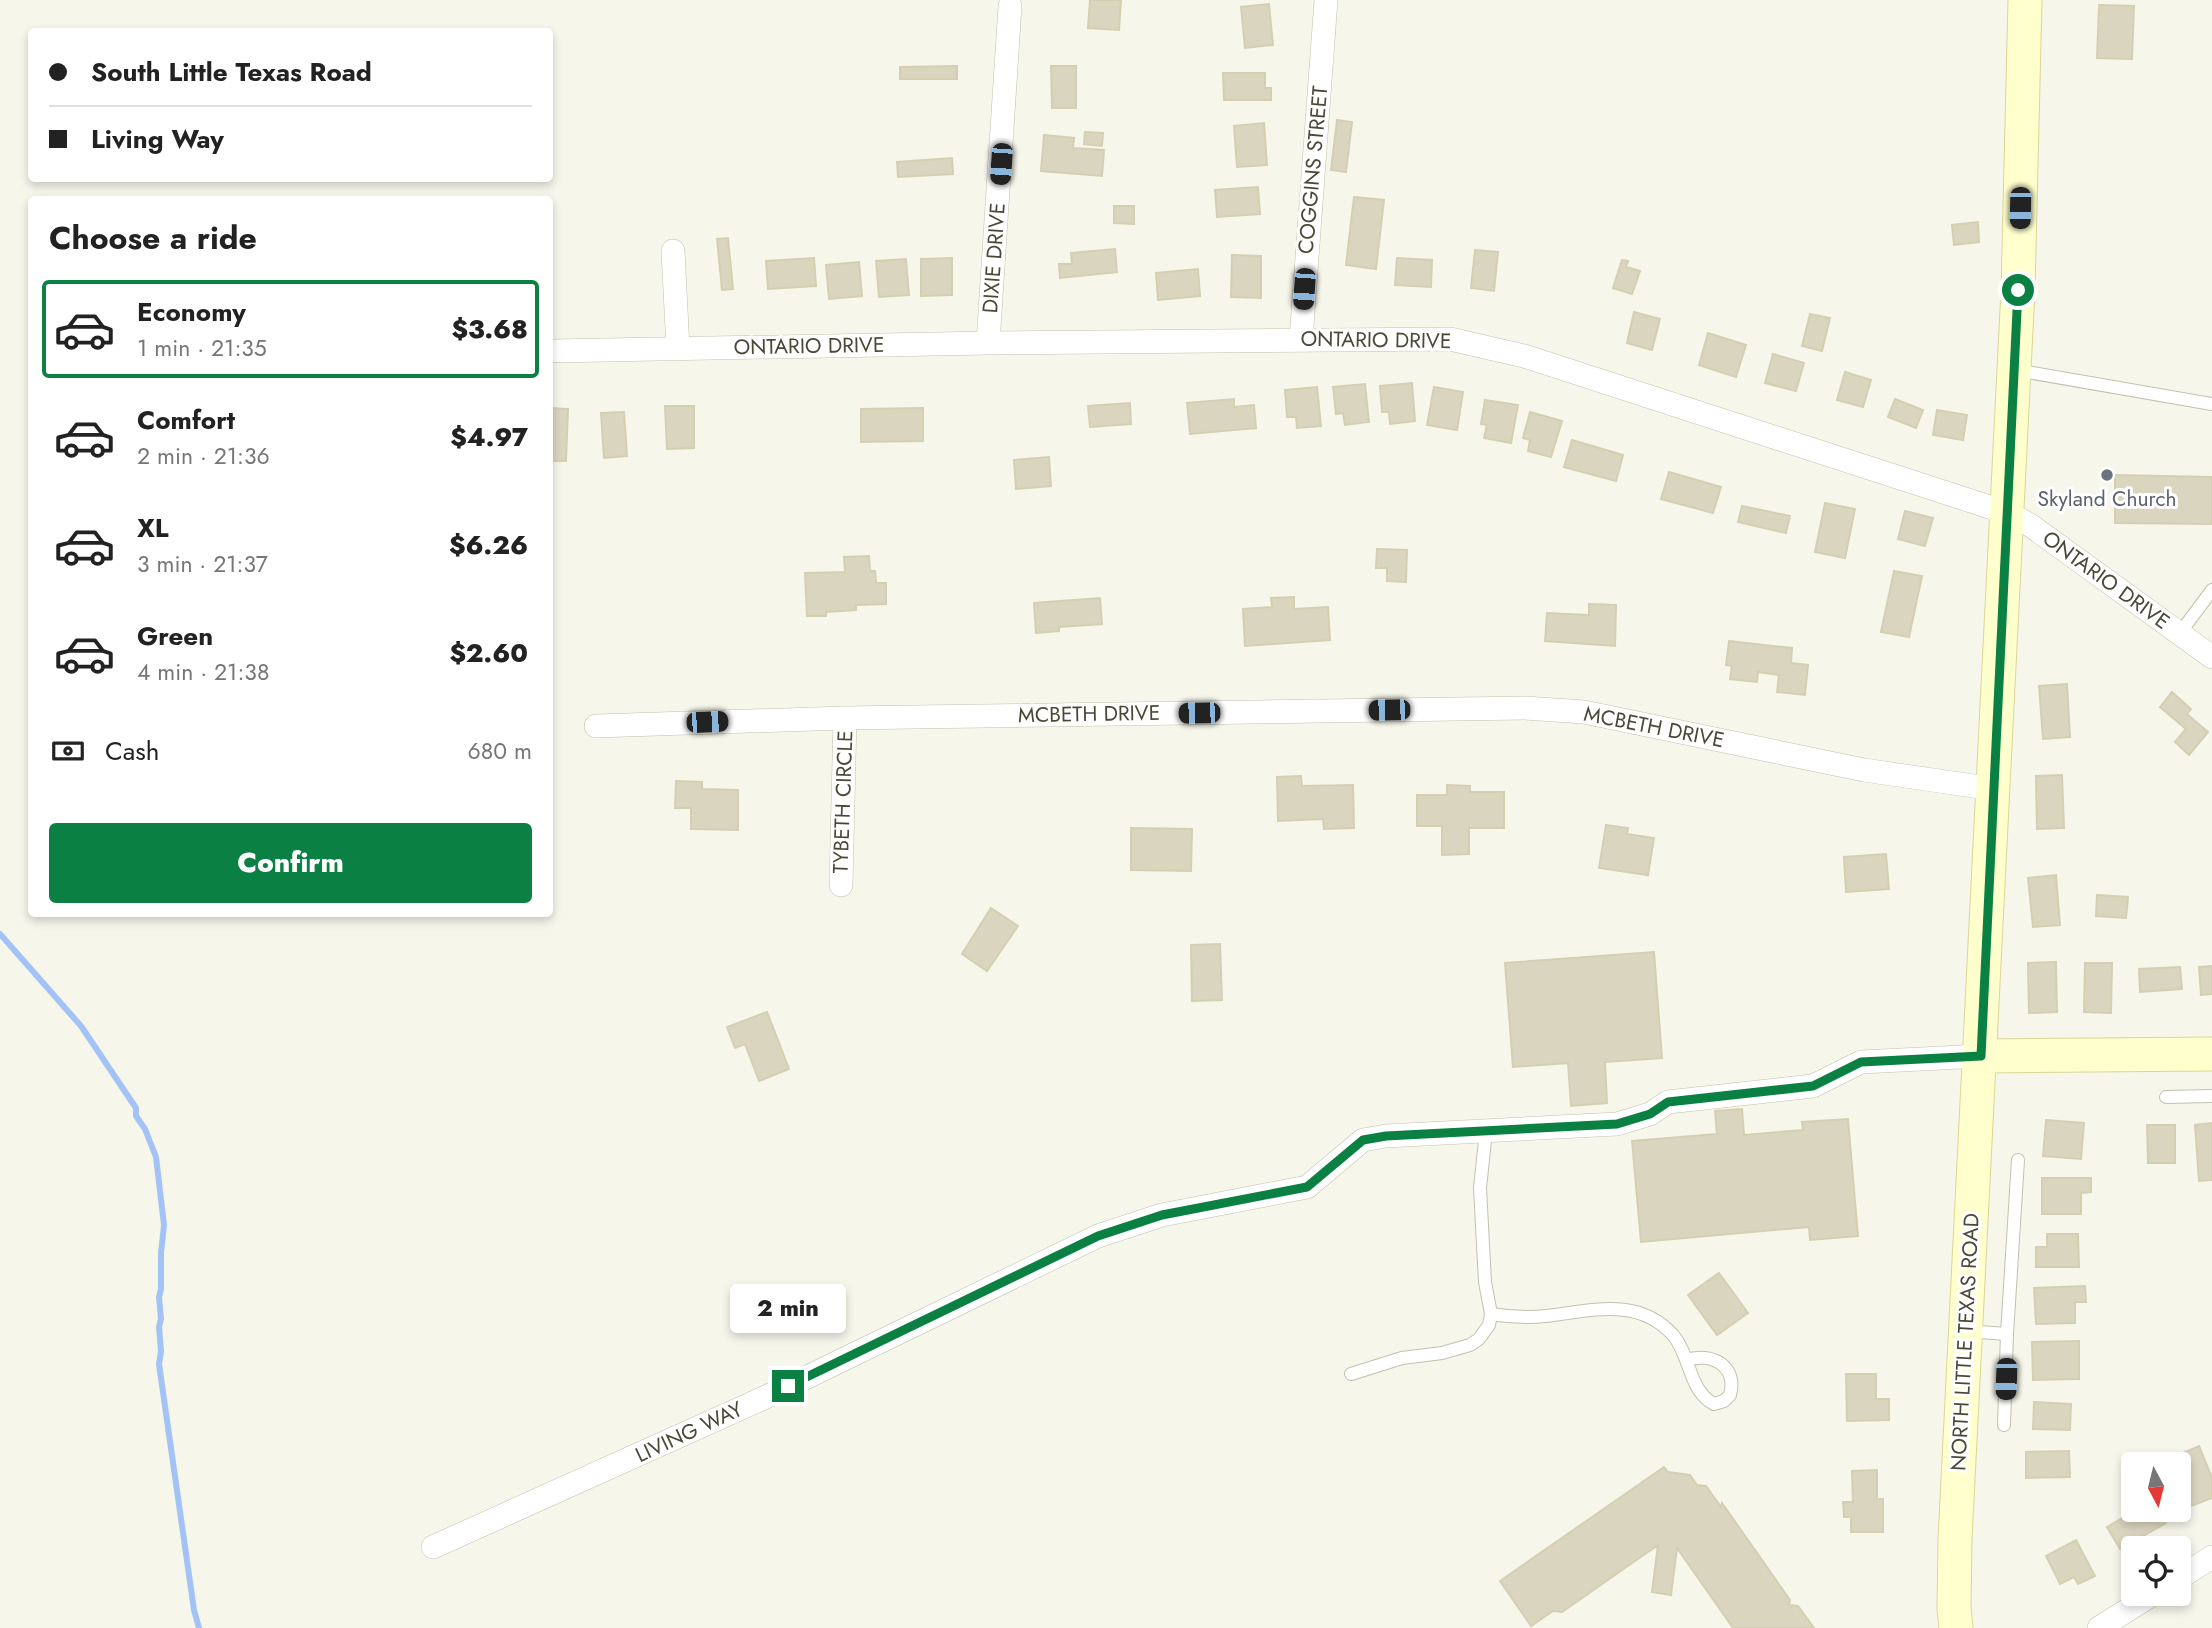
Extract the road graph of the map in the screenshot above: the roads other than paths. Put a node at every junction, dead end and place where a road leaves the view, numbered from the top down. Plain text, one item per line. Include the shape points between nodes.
1 (1326, 0) edge
2 (2025, 0) edge
3 (1010, 6) dead end
4 (673, 251) dead end
5 (1301, 339) junction
6 (988, 343) junction
7 (678, 349) junction
8 (553, 351) edge
9 (2014, 370) junction
10 (2212, 404) edge
11 (2008, 513) junction
12 (2212, 590) edge
13 (2180, 633) junction
14 (2212, 657) edge
15 (845, 718) junction
16 (596, 726) dead end
17 (1994, 789) junction
18 (841, 885) dead end
19 (2212, 1054) edge
20 (1981, 1056) junction
21 (2212, 1096) edge
22 (2166, 1097) dead end
23 (1486, 1130) junction
24 (2018, 1160) dead end
25 (1491, 1314) junction
26 (1966, 1331) junction
27 (2007, 1334) junction
28 (1686, 1360) dead end
29 (1351, 1374) dead end
30 (2004, 1425) dead end
31 (433, 1547) dead end
32 (2211, 1559) edge
33 (2191, 1571) edge
34 (2134, 1606) edge
35 (1956, 1628) edge
36 (2099, 1628) edge

1 - 5 street, COGGINS STREET
2 - 9 street, NORTH LITTLE TEXAS ROAD
3 - 6 street, DIXIE DRIVE
4 - 7 street
5 - 6 street, ONTARIO DRIVE
5 - 11 street, ONTARIO DRIVE via 1450,339 1524,356
6 - 7 street, ONTARIO DRIVE
7 - 8 street, ONTARIO DRIVE
9 - 10 lane
9 - 11 street, NORTH LITTLE TEXAS ROAD
11 - 13 street, ONTARIO DRIVE
11 - 17 street, NORTH LITTLE TEXAS ROAD
12 - 13 lane
13 - 14 street, ONTARIO DRIVE
15 - 16 street, MCBETH DRIVE
15 - 17 street, MCBETH DRIVE via 1525,708 1584,712 1864,770
15 - 18 street, TYBETH CIRCLE
17 - 20 street, NORTH LITTLE TEXAS ROAD
19 - 20 street
20 - 23 street, LIVING WAY via 1861,1062 1813,1086 1668,1102 1650,1114 1617,1124
20 - 26 street, NORTH LITTLE TEXAS ROAD
21 - 22 lane
23 - 25 lane via 1480,1188
23 - 31 street, LIVING WAY via 1363,1140 1307,1187 1162,1215 1098,1236 766,1397
24 - 27 lane
25 - 28 lane via 1519,1318 1600,1309 1647,1314 1672,1334
25 - 29 lane via 1483,1333 1470,1345
26 - 27 lane
26 - 35 street, NORTH LITTLE TEXAS ROAD via 1955,1539
27 - 30 lane
32 - 33 street
34 - 36 street

